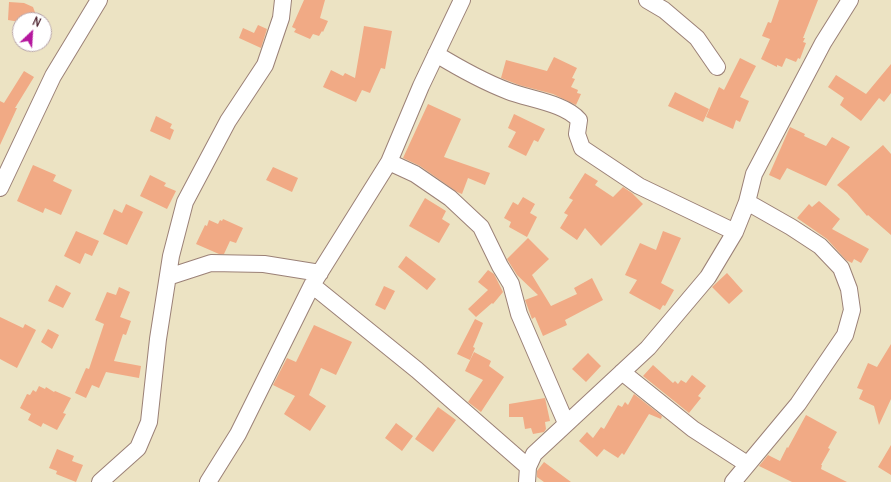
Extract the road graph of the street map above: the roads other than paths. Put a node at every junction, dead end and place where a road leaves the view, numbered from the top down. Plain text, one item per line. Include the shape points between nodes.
1 (99, 0) edge
2 (284, 0) edge
3 (462, 0) edge
4 (647, 0) edge
5 (850, 0) edge
6 (436, 54) junction
7 (717, 67) dead end
8 (390, 162) junction
9 (0, 188) edge
10 (747, 202) junction
11 (735, 232) junction
12 (168, 276) junction
13 (316, 279) junction
14 (622, 372) junction
15 (566, 423) junction
16 (747, 464) junction
17 (528, 475) edge
18 (100, 482) edge
19 (208, 482) edge
20 (734, 482) edge

1 - 9 street via 53,76
2 - 12 street via 281,18 265,65 228,122 185,202
3 - 6 street
4 - 7 street via 664,10 697,38
5 - 10 street via 823,43 754,174
6 - 8 street
6 - 11 street via 467,73 508,92 551,104 574,114 579,120 577,134 582,148 640,186
8 - 13 street
8 - 15 street via 415,174 450,198 481,227 511,284 519,314
10 - 11 street
10 - 16 street via 820,246 841,268 849,289 852,310 845,335 798,404
11 - 14 street via 708,277 648,348
12 - 13 street via 212,263 264,264
12 - 18 street via 149,422 138,448
13 - 17 street
13 - 19 street via 238,434
14 - 15 street
14 - 16 street via 693,429
15 - 17 street via 534,454
16 - 20 street

